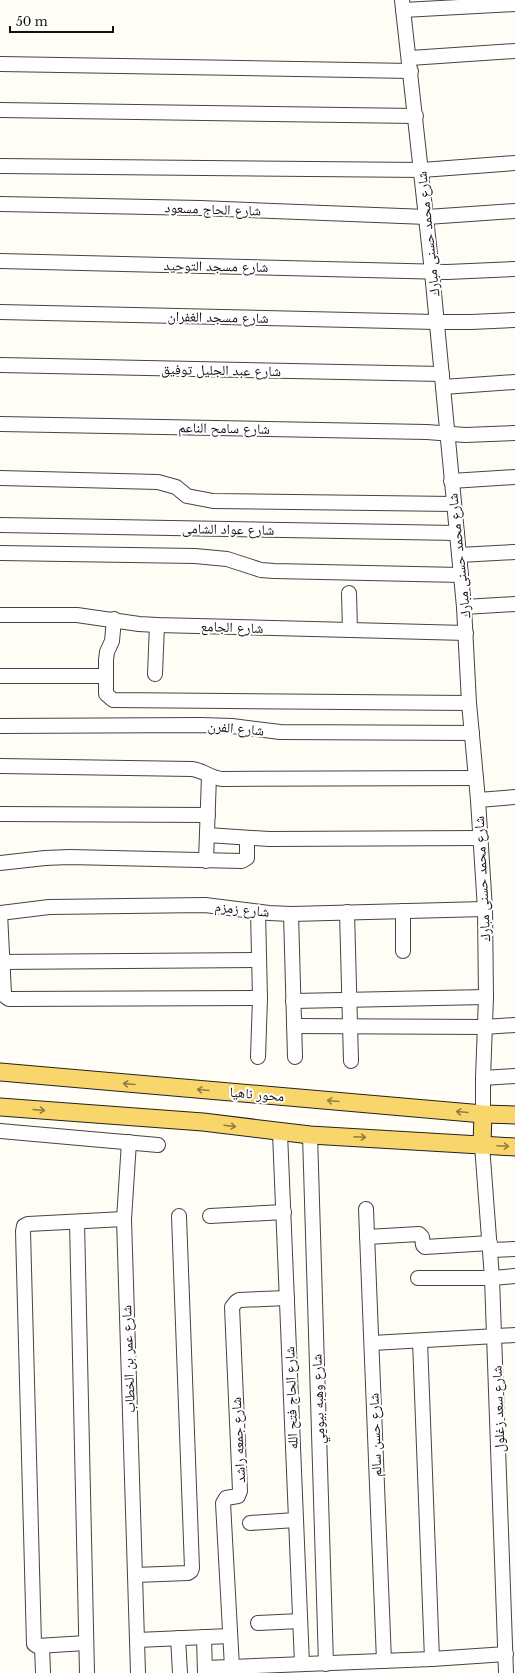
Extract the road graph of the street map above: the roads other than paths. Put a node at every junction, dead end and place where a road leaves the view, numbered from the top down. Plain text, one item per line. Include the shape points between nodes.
1 (515, 4) edge
2 (402, 5) edge
3 (515, 51) edge
4 (0, 64) edge
5 (410, 65) junction
6 (0, 110) edge
7 (416, 116) junction
8 (515, 163) edge
9 (0, 166) edge
10 (422, 170) junction
11 (0, 204) edge
12 (515, 211) edge
13 (427, 218) junction
14 (0, 261) edge
15 (515, 268) edge
16 (432, 272) junction
17 (0, 312) edge
18 (515, 320) edge
19 (436, 322) junction
20 (0, 365) edge
21 (443, 381) junction
22 (515, 382) edge
23 (0, 424) edge
24 (448, 432) junction
25 (515, 433) edge
26 (515, 477) edge
27 (0, 478) edge
28 (451, 481) junction
29 (454, 504) junction
30 (0, 525) edge
31 (457, 533) junction
32 (515, 552) edge
33 (0, 553) edge
34 (459, 555) junction
35 (461, 575) junction
36 (349, 593) dead end
37 (515, 604) edge
38 (464, 607) junction
39 (0, 616) edge
40 (114, 619) junction
41 (157, 624) junction
42 (350, 630) junction
43 (466, 633) junction
44 (154, 674) dead end
45 (0, 676) edge
46 (106, 676) junction
47 (469, 703) junction
48 (0, 726) edge
49 (472, 733) junction
50 (0, 766) edge
51 (209, 776) junction
52 (476, 778) junction
53 (515, 797) edge
54 (478, 800) junction
55 (0, 814) edge
56 (208, 815) junction
57 (207, 835) junction
58 (247, 838) junction
59 (481, 838) junction
60 (206, 861) junction
61 (0, 863) edge
62 (485, 909) junction
63 (403, 911) junction
64 (258, 912) junction
65 (347, 912) junction
66 (0, 913) edge
67 (291, 914) junction
68 (403, 951) dead end
69 (259, 960) junction
70 (1, 962) edge
71 (486, 997) junction
72 (260, 998) junction
73 (349, 1000) junction
74 (293, 1001) junction
75 (515, 1025) edge
76 (294, 1026) junction
77 (350, 1026) junction
78 (484, 1027) junction
79 (258, 1057) dead end
80 (295, 1057) dead end
81 (351, 1061) dead end
82 (0, 1072) edge
83 (515, 1076) edge
84 (483, 1078) junction
85 (0, 1107) edge
86 (483, 1114) junction
87 (515, 1115) edge
88 (0, 1132) edge
89 (280, 1132) junction
90 (310, 1135) junction
91 (129, 1142) junction
92 (158, 1145) dead end
93 (482, 1145) junction
94 (515, 1147) edge
95 (366, 1209) dead end
96 (284, 1212) junction
97 (179, 1216) dead end
98 (210, 1216) dead end
99 (124, 1219) junction
100 (77, 1222) junction
101 (367, 1236) junction
102 (491, 1246) junction
103 (515, 1249) edge
104 (515, 1276) edge
105 (418, 1278) dead end
106 (492, 1278) junction
107 (287, 1298) junction
108 (515, 1335) edge
109 (495, 1337) junction
110 (420, 1341) junction
111 (372, 1343) junction
112 (296, 1520) junction
113 (250, 1523) dead end
114 (135, 1575) junction
115 (300, 1622) junction
116 (258, 1623) dead end
117 (230, 1636) junction
118 (204, 1637) junction
119 (178, 1638) junction
120 (137, 1640) junction
121 (86, 1643) junction
122 (38, 1644) junction
123 (506, 1654) junction
124 (432, 1659) junction
125 (384, 1661) junction
126 (302, 1664) junction
127 (326, 1664) junction
128 (357, 1668) edge
129 (236, 1669) edge
130 (205, 1670) edge
131 (43, 1673) edge
132 (87, 1673) edge
133 (138, 1673) edge
134 (180, 1673) edge
135 (506, 1673) edge

1 - 2 street
2 - 5 street, شارع محمد حسنى مبارك
3 - 5 street
4 - 5 street
5 - 7 street, شارع محمد حسنى مبارك
6 - 7 street
7 - 10 street, شارع محمد حسنى مبارك
8 - 10 street
9 - 10 street
10 - 13 street, شارع محمد حسنى مبارك
11 - 13 street, شارع الحاج مسعود via 200,208
12 - 13 street, شارع الحاج مسعود
13 - 16 street, شارع محمد حسنى مبارك
14 - 16 street, شارع مسجد التوحيد
15 - 16 street, شارع مسجد التوحيد
16 - 19 street, شارع محمد حسنى مبارك
17 - 19 street, شارع مسجد الغفران
18 - 19 street, شارع مسجد الغفران
19 - 21 street, شارع محمد حسنى مبارك
20 - 21 street, شارع عبد الجليل توفيق
21 - 22 street, شارع عبد الجليل توفيق
21 - 24 street, شارع محمد حسنى مبارك
23 - 24 street, شارع سامح الناعم
24 - 25 street, شارع سامح الناعم via 485,435
24 - 28 street, شارع محمد حسنى مبارك
26 - 28 street
27 - 29 street via 158,482 176,487 186,496 213,501
28 - 29 street, شارع محمد حسنى مبارك
29 - 31 street, شارع محمد حسنى مبارك
30 - 31 street, شارع عواد الشامى
31 - 34 street, شارع محمد حسنى مبارك
32 - 34 street
33 - 35 street via 195,556 227,559 261,570
34 - 35 street, شارع محمد حسنى مبارك
35 - 38 street, شارع محمد حسنى مبارك
36 - 42 street
37 - 38 street
38 - 43 street, شارع محمد حسنى مبارك
39 - 40 street, شارع الجامع via 77,615
40 - 41 street, شارع الجامع via 138,624
40 - 46 street via 112,641 107,652
41 - 42 street, شارع الجامع
41 - 44 street
42 - 43 street, شارع الجامع
43 - 47 street, شارع محمد حسنى مبارك
45 - 46 street
46 - 47 street via 106,694 110,699 124,701
47 - 49 street, شارع محمد حسنى مبارك
48 - 49 street, شارع الفرن via 216,725 280,732
49 - 52 street, شارع محمد حسنى مبارك
50 - 51 street via 192,769
51 - 52 street via 222,779
51 - 56 street
52 - 54 street, شارع محمد حسنى مبارك
53 - 54 street
54 - 59 street, شارع محمد حسنى مبارك
55 - 56 street
56 - 57 street
57 - 58 street
57 - 60 street
58 - 59 street
58 - 60 street via 244,861
59 - 62 street, شارع محمد حسنى مبارك
60 - 61 street via 69,857
62 - 63 street, شارع زمزم
62 - 71 street, شارع محمد حسنى مبارك
63 - 65 street, شارع زمزم
63 - 68 street
64 - 66 street, شارع زمزم via 205,905 49,907
64 - 67 street, شارع زمزم
64 - 69 street
65 - 67 street, شارع زمزم
65 - 73 street
66 - 70 street
67 - 74 street
69 - 70 street
69 - 72 street
70 - 72 street via 4,994 9,999
71 - 73 street
71 - 78 street, شارع محمد حسنى مبارك
72 - 79 street
73 - 74 street
73 - 77 street
74 - 76 street
75 - 78 street
76 - 77 street
76 - 80 street
77 - 78 street
77 - 81 street
78 - 84 street, شارع محمد حسنى مبارك
86 -> 82 main road, محور ناهيا
83 - 84 street
84 - 86 street, شارع محمد حسنى مبارك
85 -> 89 main road via 203,1122
86 - 87 main road, محور ناهيا
86 - 93 main road
88 - 91 street
89 - 90 main road
89 - 96 street, شارع الحاج فتح الله
90 -> 93 main road
90 - 127 street, شارع وهبه بيومي
91 - 92 street
91 - 99 street, شارع عمر بن الخطاب
93 -> 94 main road
93 - 102 street, شارع سعد زغلول
95 - 101 street, شارع حسن سالم
96 - 98 street
96 - 107 street, شارع الحاج فتح الله
97 - 114 street via 192,1568 188,1573
99 - 100 street
99 - 114 street, شارع عمر بن الخطاب
100 - 121 street
100 - 122 street via 28,1224 24,1226 23,1231
101 - 102 street via 419,1234 425,1247
101 - 111 street, شارع حسن سالم
102 - 103 street
102 - 106 street, شارع سعد زغلول
104 - 106 street
105 - 106 street
106 - 109 street, شارع سعد زغلول
107 - 112 street, شارع الحاج فتح الله
107 - 117 street, شارع جمعه راشد via 239,1300 232,1307 240,1491 238,1496 226,1498 224,1501
108 - 109 street
109 - 110 street
109 - 123 street, شارع سعد زغلول
110 - 111 street
110 - 124 street
111 - 125 street, شارع حسن سالم
112 - 113 street
112 - 115 street, شارع الحاج فتح الله
114 - 120 street, شارع عمر بن الخطاب
115 - 116 street
115 - 126 street, شارع الحاج فتح الله
117 - 118 street
117 - 129 street, شارع جمعه راشد
118 - 119 street
118 - 130 street
119 - 120 street
119 - 134 street
120 - 133 street, شارع عمر بن الخطاب
121 - 122 street
121 - 132 street
122 - 131 street
123 - 124 street
123 - 135 street, شارع سعد زغلول
124 - 125 street
125 - 128 street
126 - 127 street
126 - 129 street
127 - 128 street
129 - 130 street

